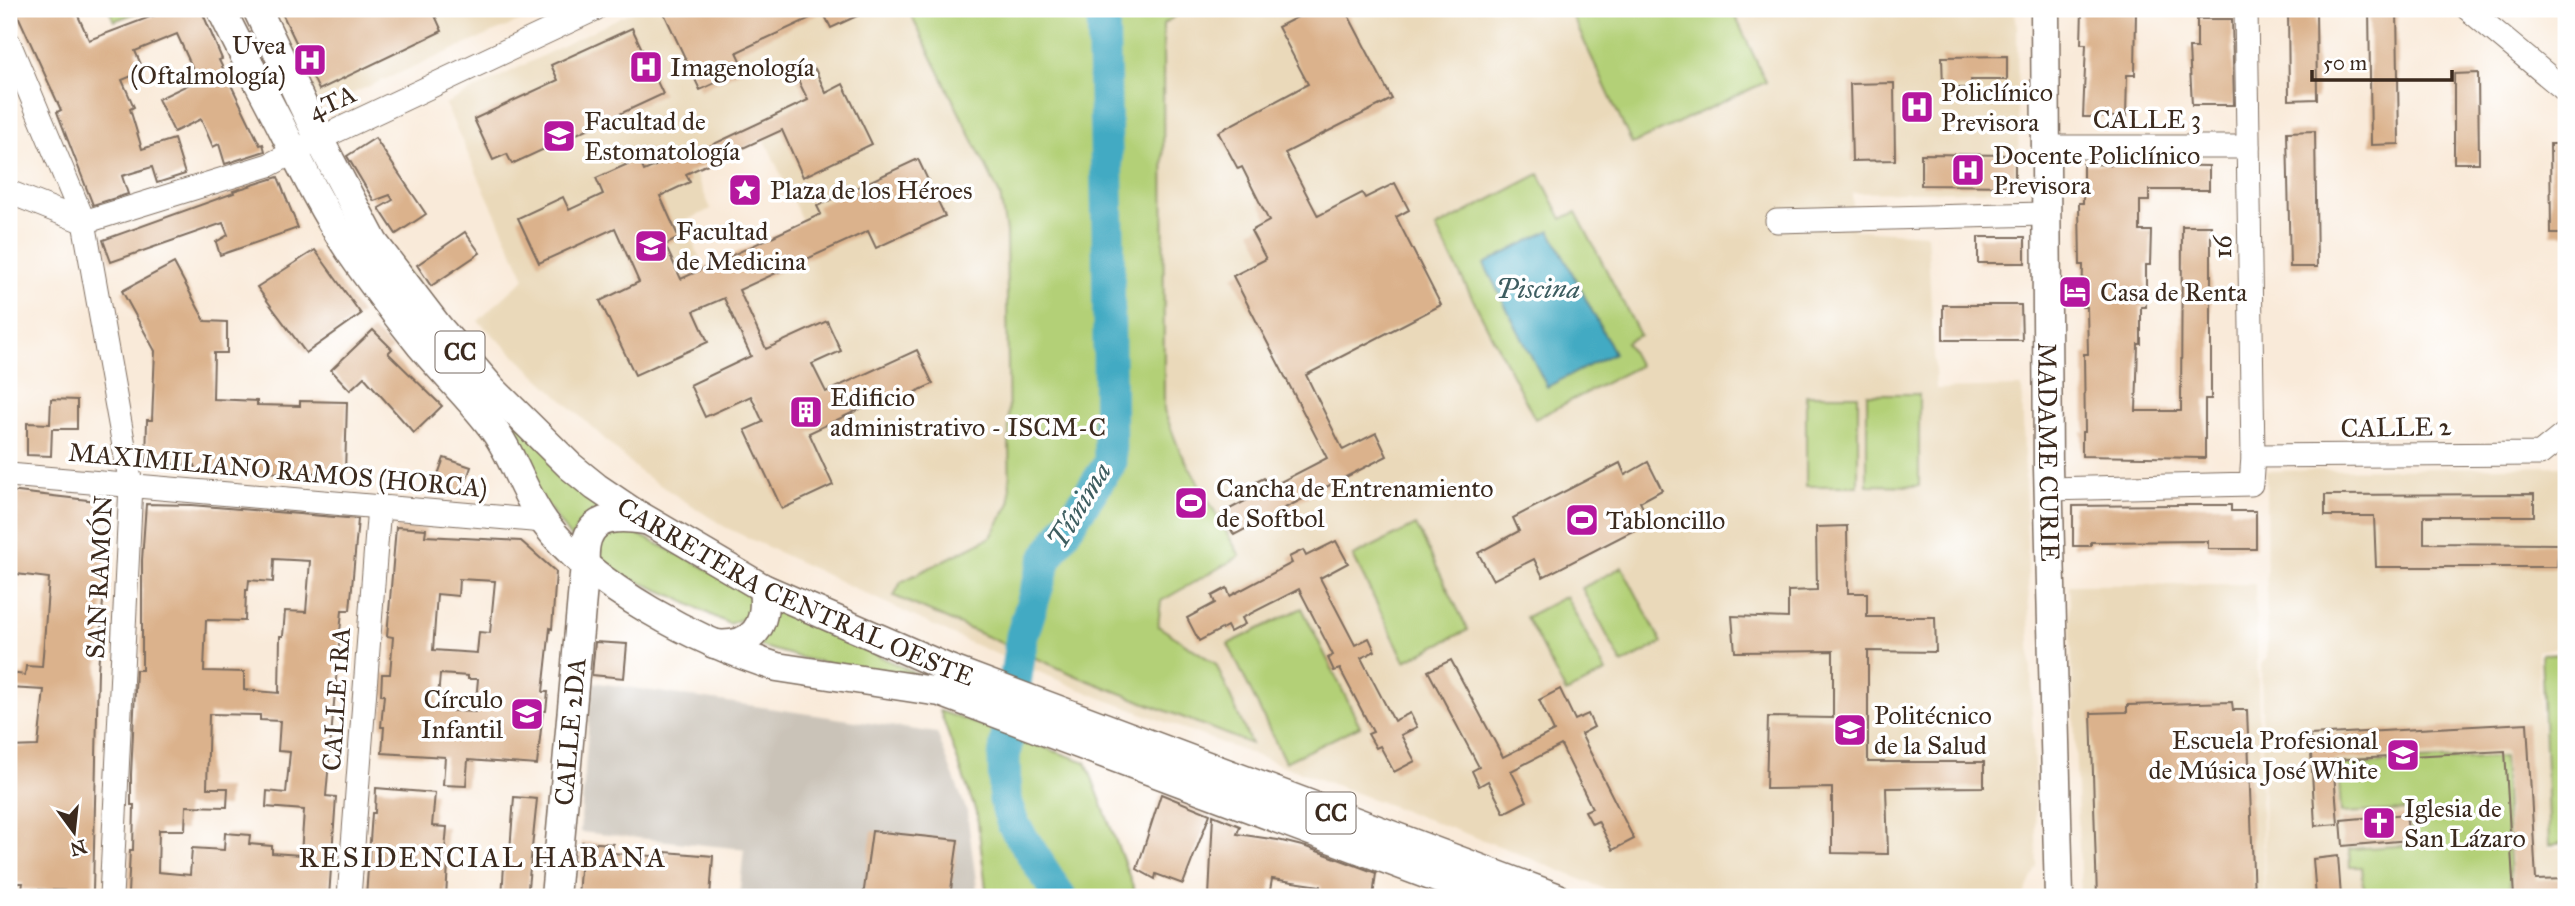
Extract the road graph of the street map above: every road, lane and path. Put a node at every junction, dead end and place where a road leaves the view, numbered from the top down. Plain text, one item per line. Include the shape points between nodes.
1 (221, 9) edge
2 (257, 9) edge
3 (594, 9) edge
4 (2030, 9) edge
5 (2045, 9) edge
6 (2246, 9) edge
7 (2468, 9) edge
8 (9, 43) edge
9 (2046, 75) junction
10 (2566, 91) edge
11 (318, 138) junction
12 (2047, 147) junction
13 (2248, 147) junction
14 (294, 151) junction
15 (9, 192) edge
16 (2045, 214) junction
17 (1777, 221) dead end
18 (85, 222) junction
19 (2566, 433) edge
20 (2253, 456) junction
21 (9, 475) edge
22 (131, 485) junction
23 (2049, 489) junction
24 (379, 506) junction
25 (543, 521) junction
26 (650, 521) junction
27 (585, 564) junction
28 (763, 588) junction
29 (714, 644) junction
30 (944, 680) junction
31 (1103, 740) junction
32 (2059, 896) edge
33 (111, 897) edge
34 (349, 897) edge
35 (555, 897) edge
36 (1487, 897) edge
37 (1556, 897) edge

1 - 14 main road, CARRETERA CENTRAL OESTE / CC
2 - 11 main road, CARRETERA CENTRAL OESTE / CC
3 - 11 street, 4TA
4 - 9 street
5 - 9 main road, MADAME CURIE
6 - 13 street, 16
7 - 10 street
8 - 18 street, SAN RAMÓN
9 - 12 main road, MADAME CURIE
11 - 14 street, 4TA
11 - 26 main road, CARRETERA CENTRAL OESTE / CC via 374,243 439,328 492,389 570,466
12 - 13 street, CALLE 3
12 - 16 main road, MADAME CURIE
13 - 20 street, 16
14 - 18 street, 4TA via 269,165
14 - 25 main road, CARRETERA CENTRAL OESTE / CC via 351,253 415,338 492,427
15 - 18 street
16 - 17 street
16 - 23 main road, MADAME CURIE
18 - 22 street, SAN RAMÓN
19 - 20 street, CALLE 2 via 2540,454
20 - 23 street, 16 via 2251,484
21 - 22 street, MAXIMILIANO RAMOS (HORCA)
22 - 24 street, MAXIMILIANO RAMOS (HORCA)
22 - 33 street, SAN RAMÓN
23 - 32 main road, MADAME CURIE
24 - 25 street, MAXIMILIANO RAMOS (HORCA)
24 - 34 street, CALLE 1RA
25 - 27 main road, CARRETERA CENTRAL OESTE / CC
26 - 27 main road, CALLE 2DA via 625,517 600,521 586,540
26 - 28 main road, CARRETERA CENTRAL OESTE / CC
27 - 29 main road, CARRETERA CENTRAL OESTE / CC via 612,588
27 - 35 main road, CALLE 2DA
28 - 29 main road via 763,620 755,632 743,641
28 - 30 main road, CARRETERA CENTRAL OESTE / CC
29 - 30 main road, CARRETERA CENTRAL OESTE / CC via 776,667
30 - 31 main road, CARRETERA CENTRAL OESTE / CC
31 - 36 main road, CARRETERA CENTRAL OESTE / CC
31 - 37 main road, CARRETERA CENTRAL OESTE / CC

